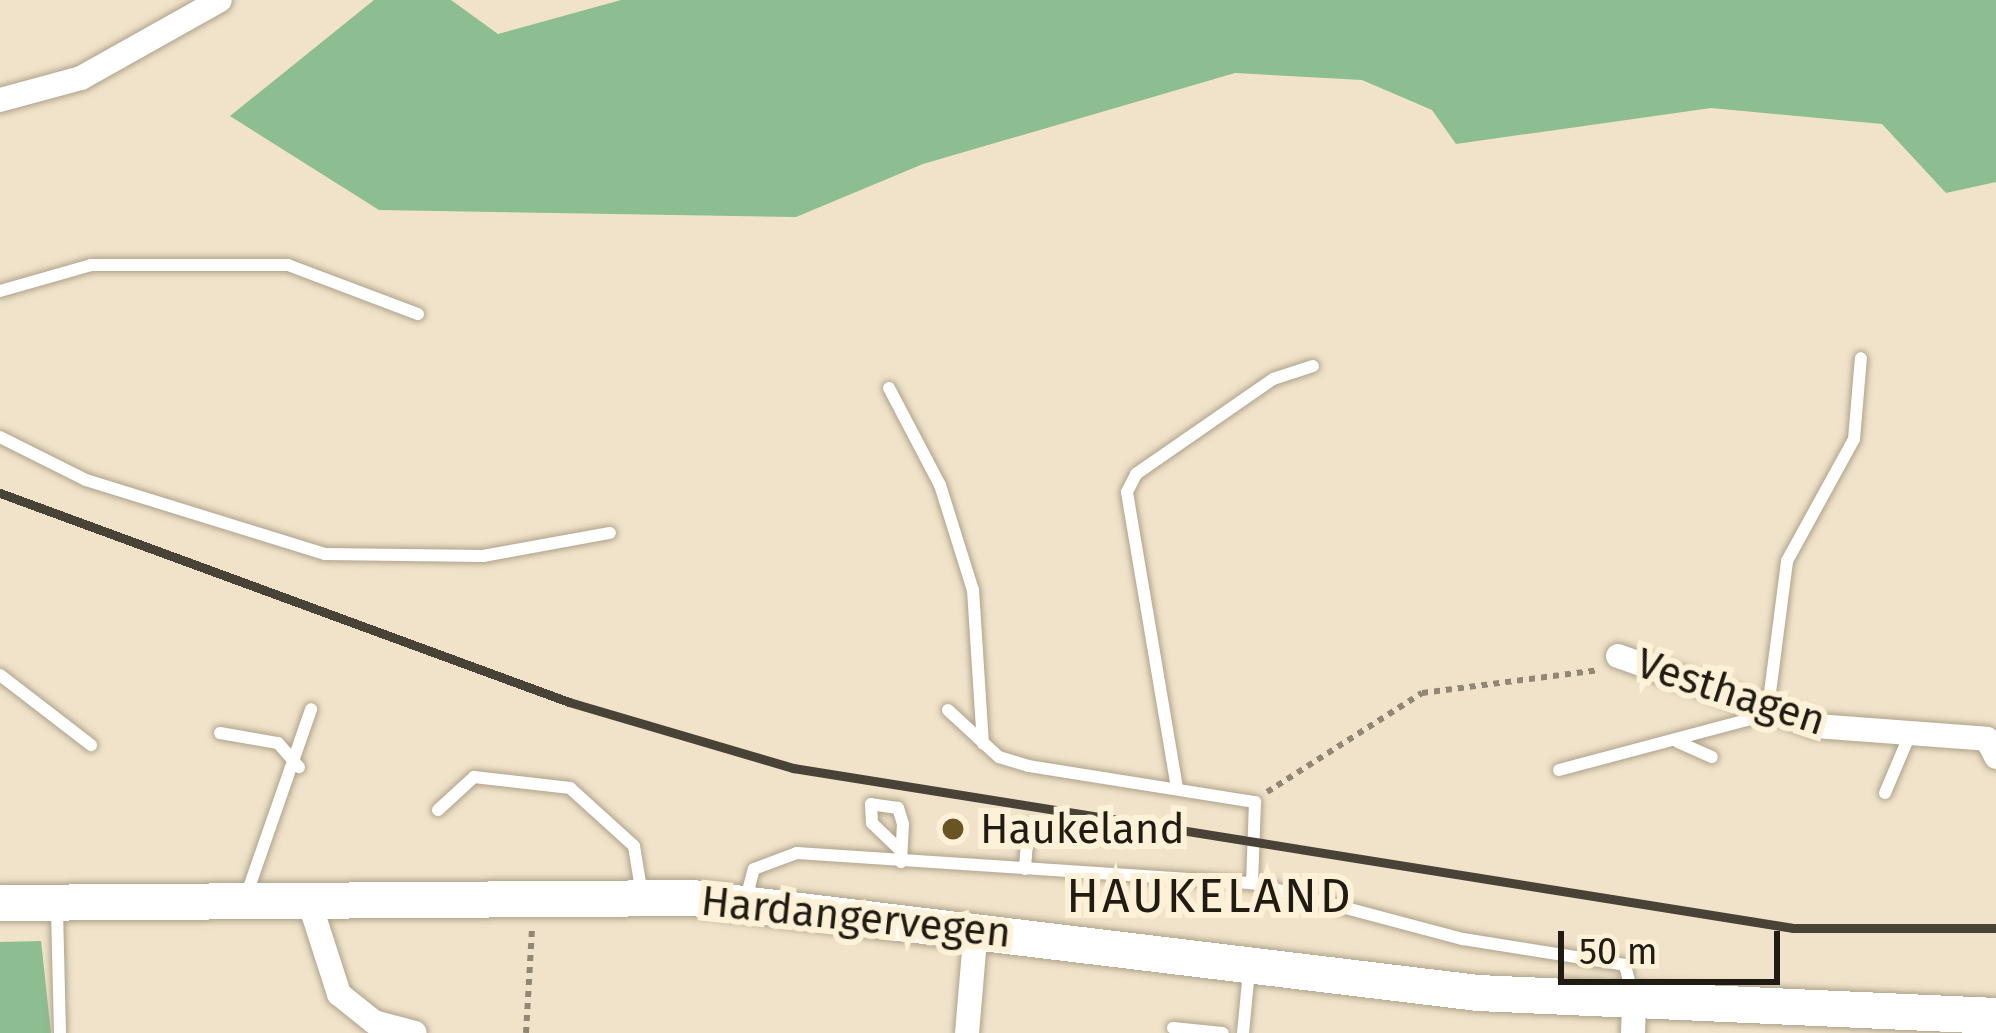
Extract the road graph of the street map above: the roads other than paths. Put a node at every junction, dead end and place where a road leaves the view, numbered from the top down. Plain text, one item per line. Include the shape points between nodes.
1 (220, 0) edge
2 (0, 100) edge
3 (0, 291) edge
4 (418, 314) dead end
5 (1862, 358) dead end
6 (1313, 366) dead end
7 (889, 388) dead end
8 (0, 437) edge
9 (610, 533) dead end
10 (1618, 656) road end
11 (0, 675) edge
12 (311, 709) dead end
13 (948, 710) dead end
14 (1773, 710) junction
15 (1914, 728) junction
16 (220, 733) dead end
17 (1678, 742) junction
18 (1993, 742) edge
19 (983, 744) junction
20 (91, 745) dead end
21 (1712, 758) dead end
22 (298, 767) junction
23 (1559, 770) dead end
24 (1177, 788) junction
25 (1885, 793) dead end
26 (438, 810) dead end
27 (1028, 826) dead end
28 (1025, 869) junction
29 (1252, 883) junction
30 (642, 896) junction
31 (245, 900) junction
32 (309, 901) junction
33 (56, 902) junction
34 (0, 903) edge
35 (745, 903) junction
36 (976, 929) junction
37 (1250, 964) junction
38 (1996, 1016) edge
39 (1634, 1018) edge
40 (1173, 1028) dead end
41 (60, 1033) edge
42 (415, 1033) edge
43 (967, 1033) edge
44 (1223, 1033) edge
45 (1243, 1033) edge

1 - 2 street via 81,78
3 - 4 lane via 91,265 288,265
5 - 14 lane via 1854,440 1787,561
6 - 24 lane via 1273,379 1136,474 1127,492
7 - 19 lane via 940,485 974,590
8 - 9 lane via 86,481 326,554 483,556
10 - 14 street, Vesthagen
11 - 20 lane
12 - 22 lane
13 - 19 lane
14 - 15 street, Vesthagen via 1834,729
14 - 17 lane
15 - 18 street, Vesthagen
15 - 25 lane
16 - 22 lane via 278,743
17 - 21 lane
17 - 23 lane
19 - 24 lane via 1029,766
22 - 31 lane
24 - 29 lane via 1255,802
26 - 30 lane via 473,777 571,788 634,846
27 - 28 lane
28 - 29 lane
28 - 35 lane via 901,857 769,860 747,881
29 - 39 lane via 1463,939 1625,965
30 - 32 main road, Hardangervegen
30 - 35 main road, Hardangervegen
31 - 32 main road, Hardangervegen
31 - 33 main road, Hardangervegen
32 - 42 street via 339,994 374,1022
33 - 34 main road, Hardangervegen
33 - 41 lane
35 - 36 main road, Hardangervegen
36 - 37 main road, Hardangervegen
36 - 43 street
37 - 39 main road, Hardangervegen
37 - 45 lane
38 - 39 main road, Hardangervegen
40 - 44 lane

